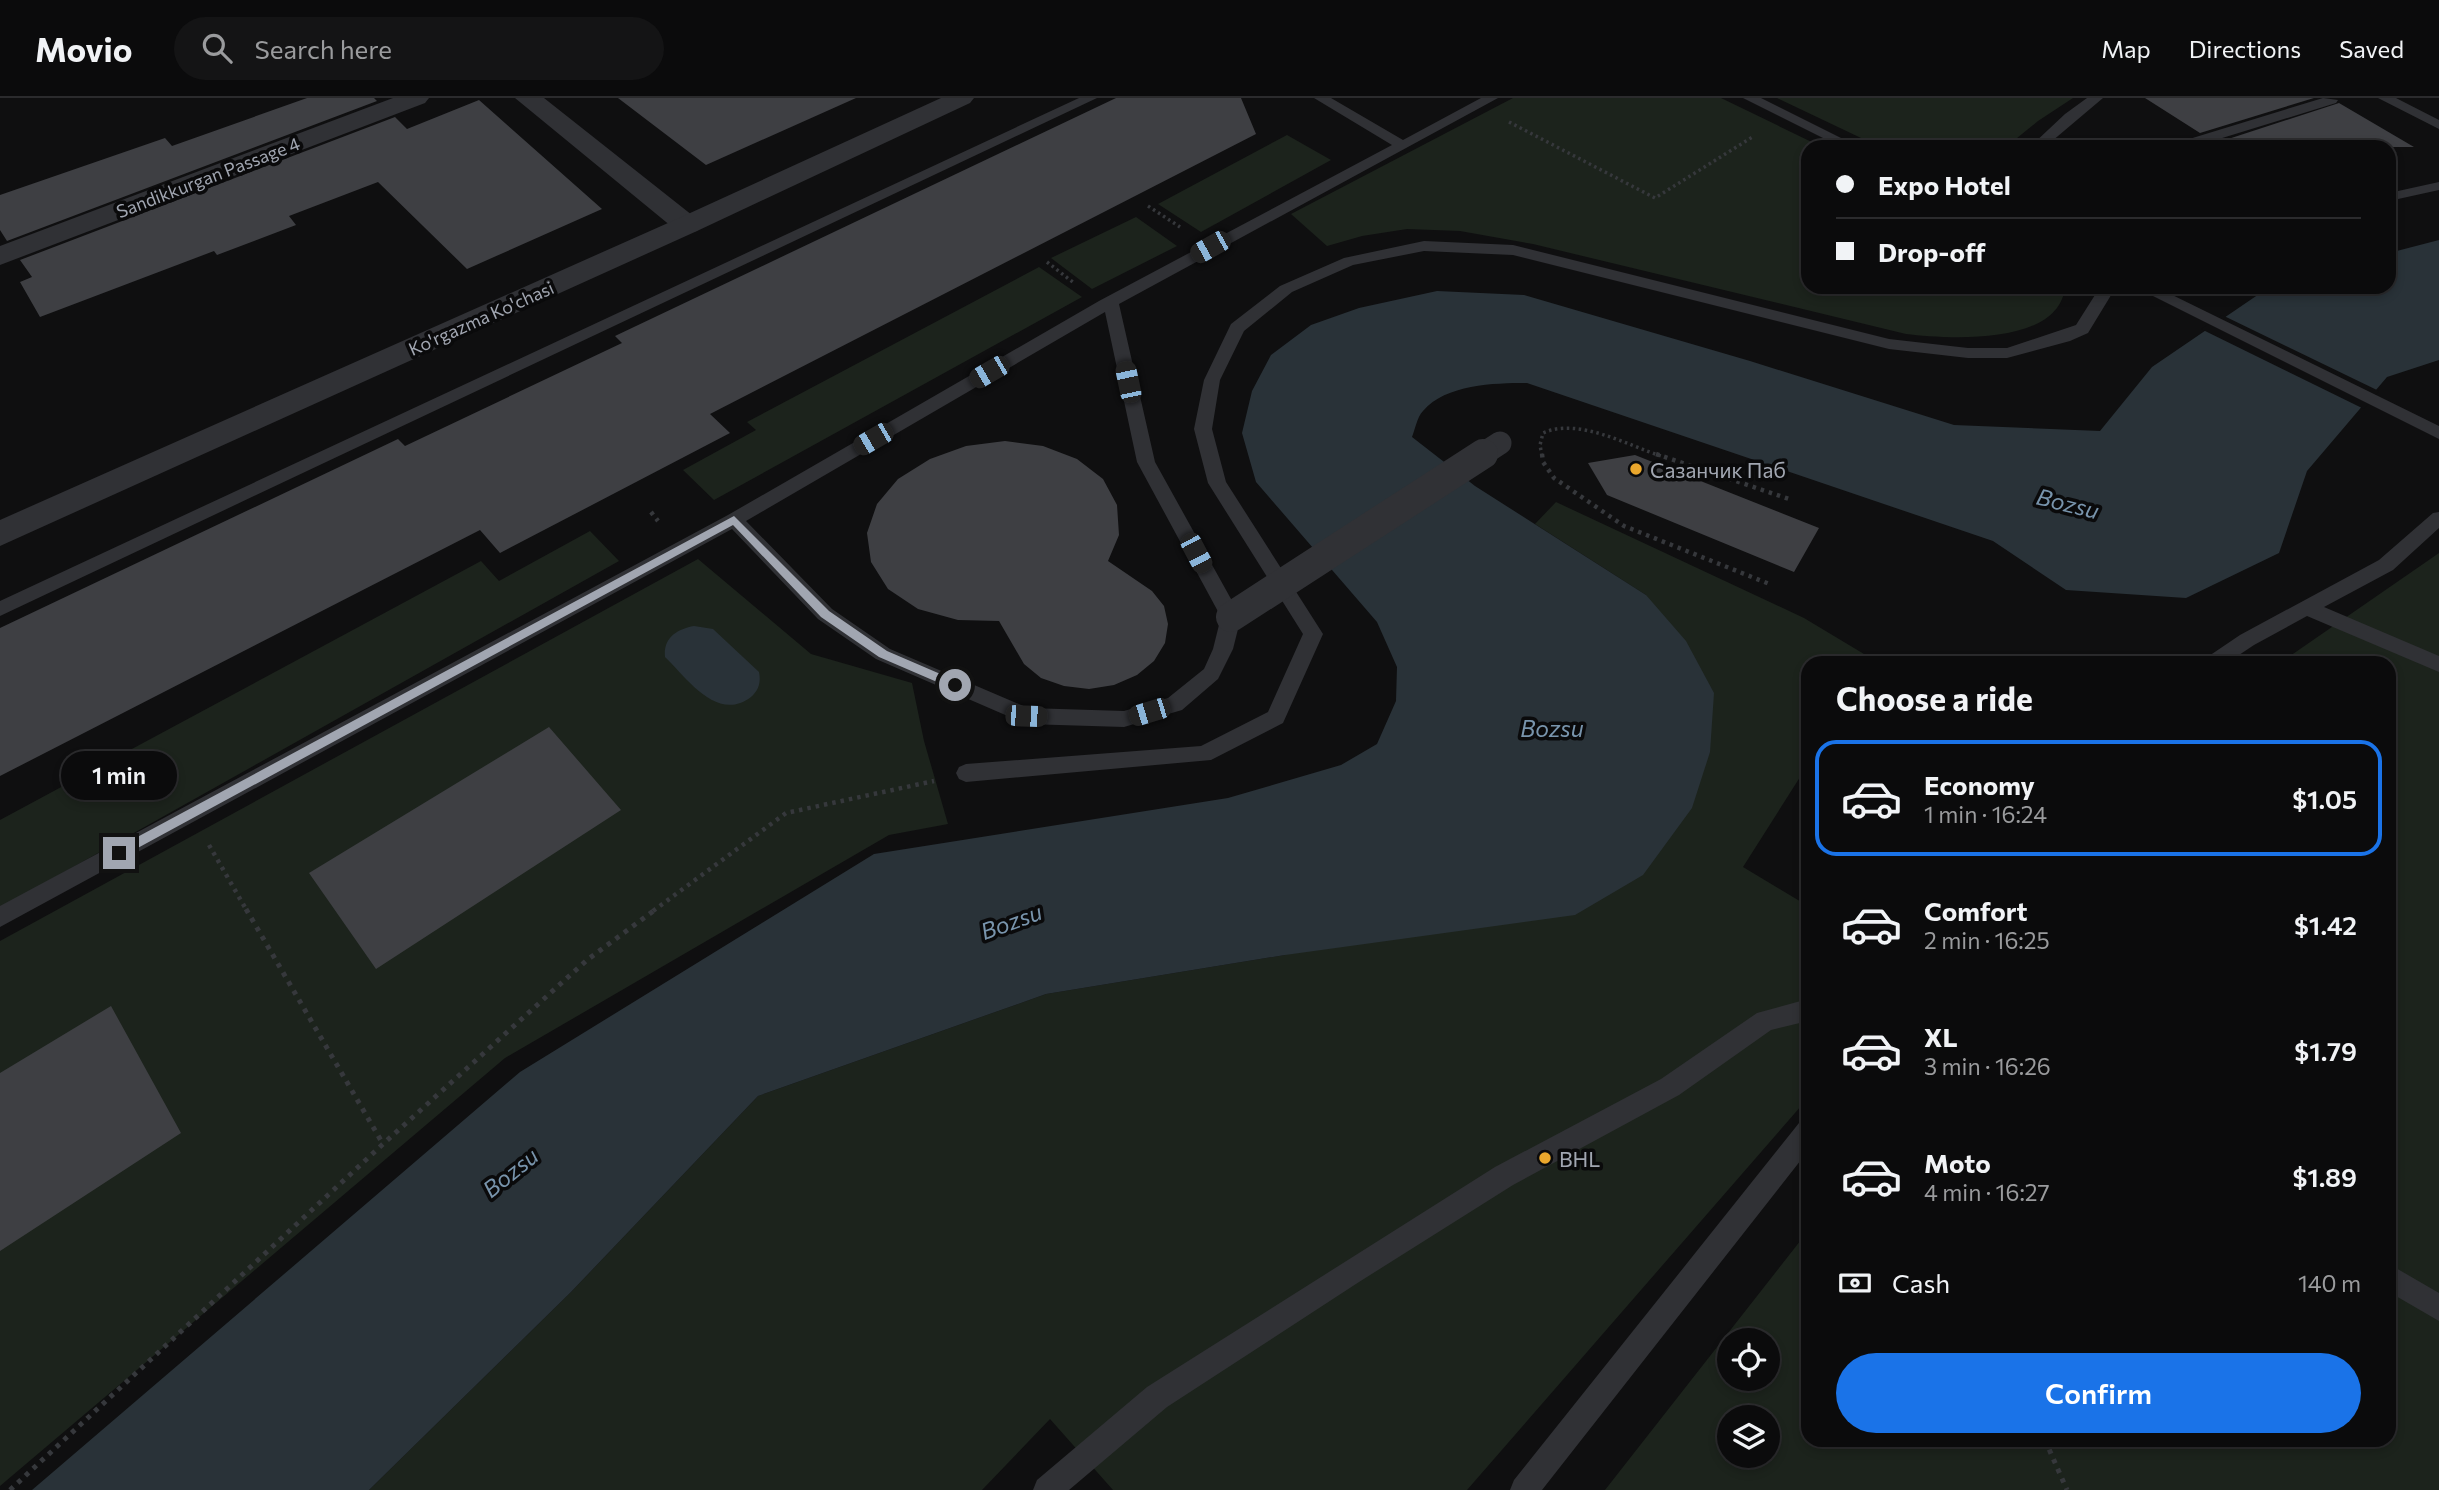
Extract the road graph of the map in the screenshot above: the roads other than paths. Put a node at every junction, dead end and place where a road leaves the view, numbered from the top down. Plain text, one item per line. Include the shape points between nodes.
1 (416, 98) edge
2 (528, 98) edge
3 (961, 98) edge
4 (1090, 98) edge
5 (1321, 98) edge
6 (1750, 98) edge
7 (2096, 98) edge
8 (2385, 98) edge
9 (2331, 100) edge
10 (1484, 102) edge
11 (2439, 125) edge
12 (1837, 140) edge
13 (2045, 140) edge
14 (2201, 140) edge
15 (1402, 145) junction
16 (2439, 186) edge
17 (2396, 195) edge
18 (687, 225) junction
19 (0, 256) edge
20 (2104, 294) edge
21 (2158, 294) edge
22 (1111, 302) junction
23 (2439, 433) edge
24 (1500, 443) dead end
25 (2439, 518) edge
26 (734, 520) junction
27 (0, 534) edge
28 (2308, 608) junction
29 (0, 609) edge
30 (1231, 617) junction
31 (2223, 656) edge
32 (2439, 664) edge
33 (966, 774) road end
34 (0, 917) edge
35 (1801, 1012) edge
36 (1801, 1140) edge
37 (2396, 1281) edge
38 (2439, 1308) edge
39 (1047, 1490) edge
40 (1524, 1490) edge

1 - 19 street, Sandikkurgаn Passage 4
2 - 18 street
3 - 18 street, Ko'rgazma Ko'chasi
4 - 29 lane
5 - 15 lane
6 - 12 lane
7 - 13 lane
8 - 11 lane
9 - 14 lane
10 - 15 lane
15 - 22 lane
16 - 17 lane
18 - 27 street, Ko'rgazma Ko'chasi
20 - 33 lane via 2082,329 2073,333 2007,353 1968,353 1889,344 1513,250 1424,246 1349,261 1286,289 1237,328 1212,380 1203,429 1217,483 1314,634 1276,717 1204,754
21 - 23 lane
22 - 26 lane
22 - 30 lane via 1146,462
24 - 30 street, bridge
25 - 28 lane via 2386,565
26 - 30 lane via 825,614 883,654 1026,716 1124,719 1175,704 1211,674
26 - 34 lane
28 - 31 lane
28 - 32 lane
35 - 39 lane via 1765,1021 1670,1087 1504,1176 1350,1273 1157,1397
36 - 40 lane
37 - 38 lane

